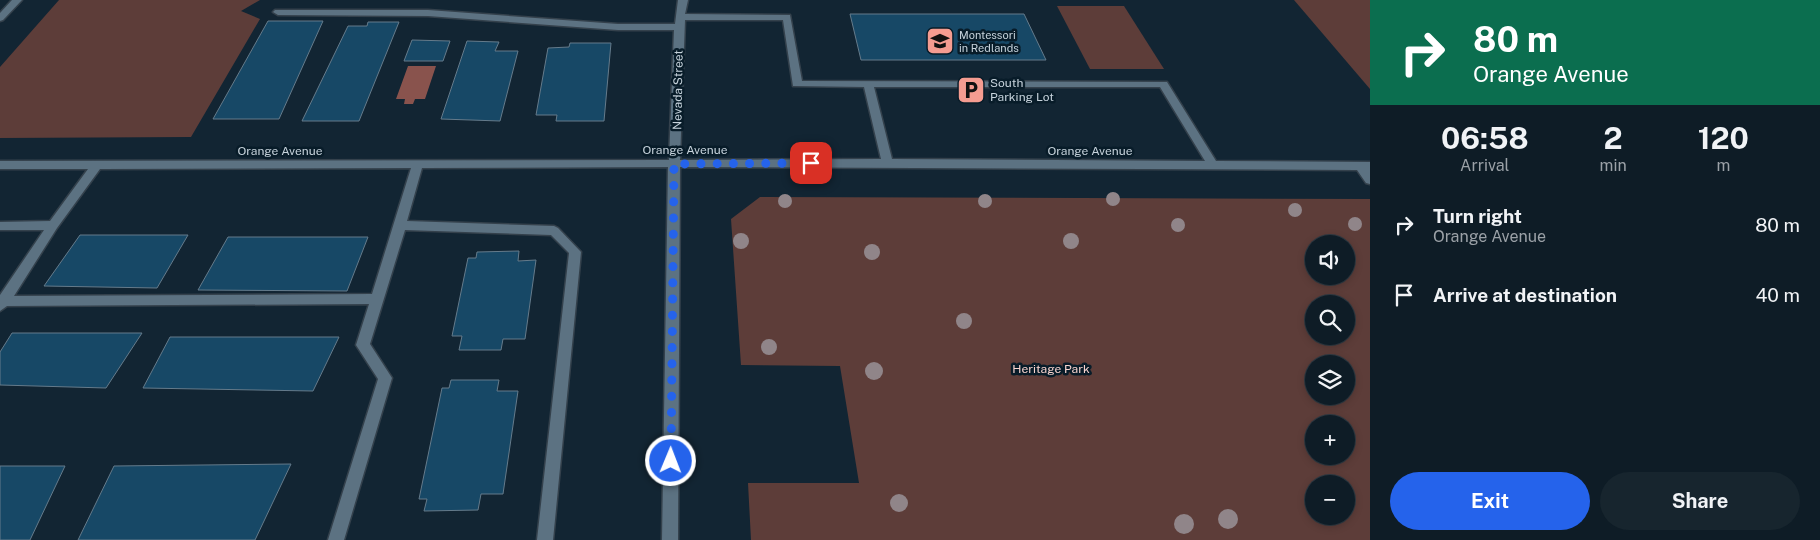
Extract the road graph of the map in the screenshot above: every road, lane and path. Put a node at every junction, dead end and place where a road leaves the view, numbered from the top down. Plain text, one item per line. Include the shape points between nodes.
1 (17, 0) edge
2 (684, 0) edge
3 (278, 12) dead end
4 (0, 18) edge
5 (680, 22) junction
6 (868, 84) junction
7 (887, 163) junction
8 (418, 164) junction
9 (674, 164) junction
10 (0, 165) edge
11 (1214, 165) junction
12 (96, 166) junction
13 (1365, 166) edge
14 (1370, 180) edge
15 (53, 225) junction
16 (400, 225) junction
17 (0, 226) edge
18 (377, 299) junction
19 (2, 303) edge
20 (336, 540) edge
21 (545, 540) edge
22 (670, 540) edge

1 - 4 street
2 - 5 street, Nevada Street
3 - 5 street via 428,13 618,27
5 - 6 street via 787,17 797,84
5 - 9 street, Nevada Street
6 - 7 street
6 - 11 street via 1163,84
7 - 9 street, Orange Avenue
7 - 11 street, Orange Avenue
8 - 9 street, Orange Avenue
8 - 12 street, Orange Avenue
8 - 16 street
9 - 22 street, Nevada Street
10 - 12 street, Orange Avenue
11 - 13 street, Orange Avenue
12 - 15 street
13 - 14 street
15 - 17 street
15 - 19 street
16 - 18 street
16 - 21 street via 554,231 575,252
18 - 19 street
18 - 20 street via 363,345 384,378

